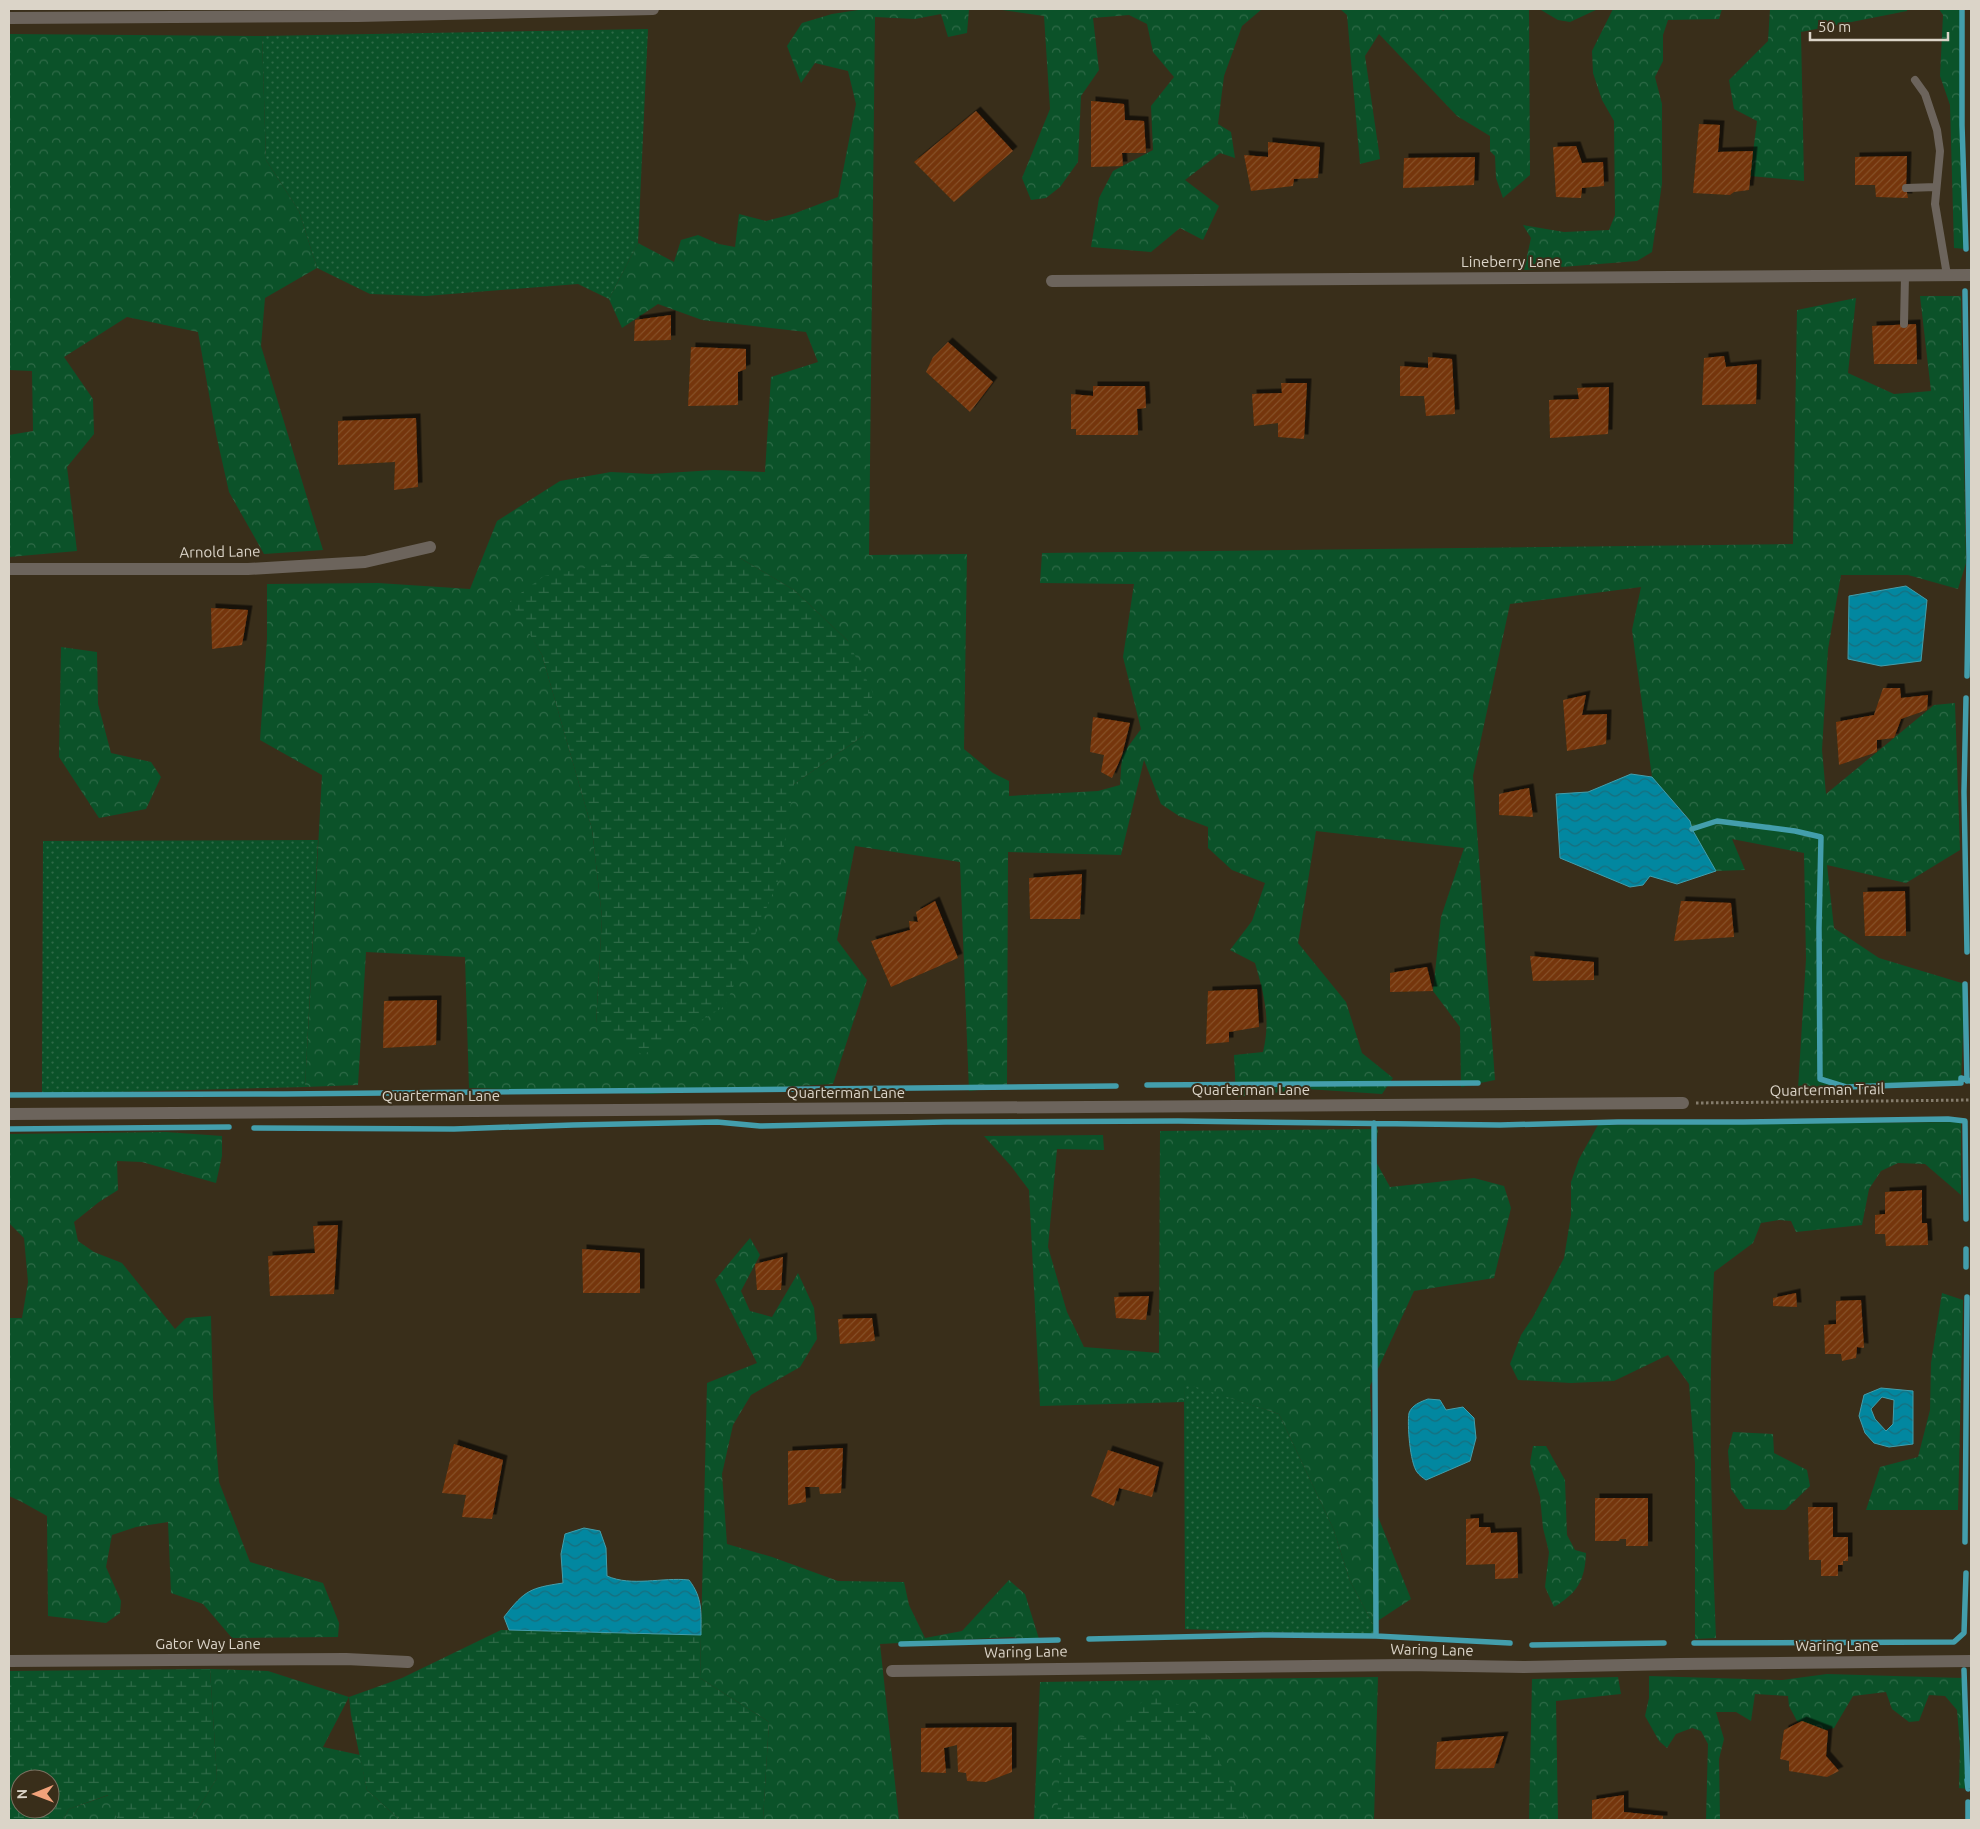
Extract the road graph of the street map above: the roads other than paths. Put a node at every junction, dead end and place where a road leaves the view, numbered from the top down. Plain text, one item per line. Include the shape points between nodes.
1 (653, 9) edge
2 (9, 18) edge
3 (1915, 80) dead end
4 (1936, 187) junction
5 (1906, 188) dead end
6 (1947, 275) junction
7 (1971, 275) edge
8 (1905, 276) junction
9 (1052, 281) dead end
10 (1904, 324) dead end
11 (430, 547) dead end
12 (9, 569) edge
13 (1683, 1103) road end
14 (9, 1114) edge
15 (9, 1661) edge
16 (1971, 1661) edge
17 (408, 1662) dead end
18 (892, 1671) dead end

1 - 2 street via 358,16
3 - 4 lane via 1926,94 1937,130 1940,151
4 - 5 lane
4 - 6 lane via 1935,204
6 - 7 street, Lineberry Lane
6 - 8 street, Lineberry Lane
8 - 9 street, Lineberry Lane
8 - 10 lane
11 - 12 street, Arnold Lane via 365,562 248,569
13 - 14 street, Quarterman Lane
15 - 17 street, Gator Way Lane via 346,1659
16 - 18 street, Waring Lane via 1524,1668 1396,1666

